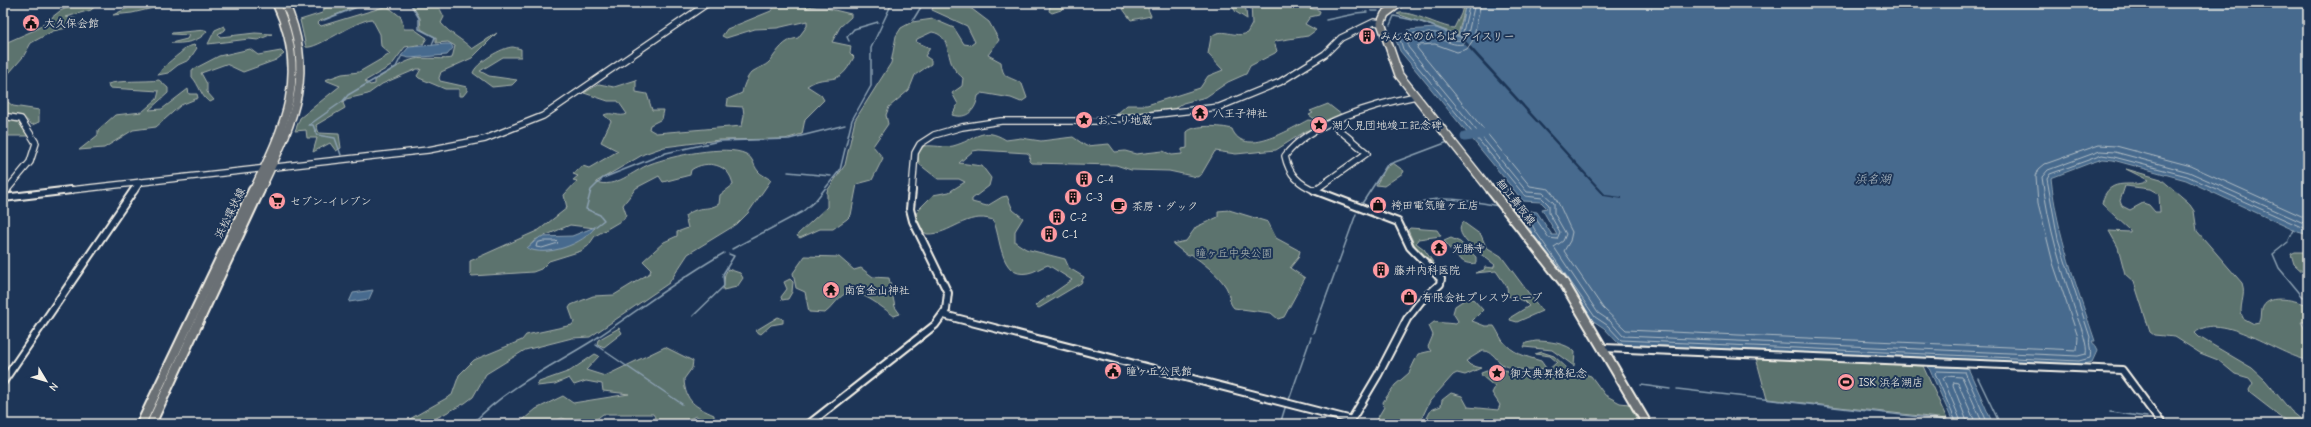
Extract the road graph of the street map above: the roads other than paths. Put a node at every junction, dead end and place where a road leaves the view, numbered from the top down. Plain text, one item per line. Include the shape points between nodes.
1 (276, 3) edge
2 (285, 3) edge
3 (708, 3) edge
4 (1400, 3) edge
5 (1381, 23) junction
6 (1416, 96) junction
7 (3, 116) edge
8 (1332, 124) junction
9 (268, 168) junction
10 (140, 182) junction
11 (1315, 190) junction
12 (3, 196) edge
13 (944, 315) junction
14 (1604, 348) junction
15 (3, 382) edge
16 (1350, 422) edge
17 (141, 424) edge
18 (151, 424) edge
19 (809, 424) edge
20 (1647, 424) edge
21 (2162, 424) edge

1 - 9 main road, 浜松環状線 via 291,39 294,70 287,113
2 - 9 main road, 浜松環状線 via 293,18 297,34 300,74 292,121
3 - 9 street via 552,110 513,130 442,148
4 - 5 main road via 1385,14
5 - 6 main road, 細江舞阪線 via 1397,71
5 - 13 street via 1374,22 1341,38 1325,54 1280,82 1219,107 1099,121 1001,121 954,129 926,139 915,153 910,209 913,221 948,293 949,302
6 - 8 street via 1348,116
6 - 14 main road, 細江舞阪線 via 1555,271
7 - 12 street via 15,116 22,120 36,141 32,157
8 - 11 street via 1294,144 1285,156 1285,165 1290,174
8 - 11 street via 1367,153
9 - 10 street
9 - 17 main road, 浜松環状線
9 - 18 main road, 浜松環状線
10 - 12 street
10 - 15 street
11 - 16 street via 1345,204 1398,222 1410,247 1441,279 1440,284 1421,301 1407,319
13 - 16 street via 1335,414
13 - 19 street via 935,325
14 - 20 main road, 細江舞阪線
14 - 21 street via 2122,370

